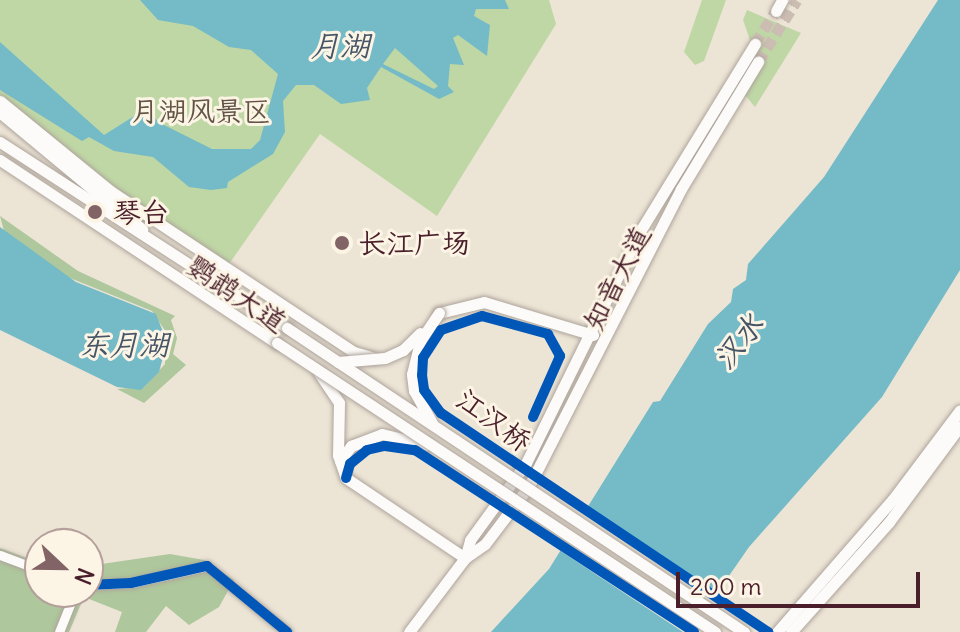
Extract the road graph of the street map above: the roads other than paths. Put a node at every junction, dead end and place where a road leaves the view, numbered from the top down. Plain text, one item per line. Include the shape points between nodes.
1 (782, 0) edge
2 (776, 11) tunnel mouth
3 (755, 44) tunnel mouth
4 (758, 62) tunnel mouth
5 (0, 101) edge
6 (0, 112) edge
7 (0, 142) edge
8 (0, 160) edge
9 (142, 230) junction
10 (439, 313) junction
11 (588, 334) junction
12 (601, 338) junction
13 (385, 358) junction
14 (337, 362) junction
15 (316, 370) junction
16 (960, 410) edge
17 (960, 426) edge
18 (437, 430) junction
19 (428, 445) junction
20 (471, 452) joint
21 (340, 461) junction
22 (461, 466) joint
23 (0, 555) edge
24 (465, 558) junction
25 (24, 564) edge
26 (104, 584) edge
27 (69, 608) edge
28 (793, 628) edge
29 (59, 632) edge
30 (287, 632) edge
31 (409, 632) edge
32 (715, 632) edge
33 (744, 632) edge
34 (777, 632) edge

1 - 2 main road
3 - 11 main road, 知音大道 via 639,233
4 - 12 main road, 知音大道 via 681,189
5 - 13 main road via 109,190 354,352
6 - 9 highway
7 - 9 main road, 鹦鹉大道
8 - 15 main road, 鹦鹉大道, bridge
9 - 14 main road, 鹦鹉大道, bridge
10 - 11 main road via 484,302
10 - 13 main road, bridge via 403,350
10 - 18 main road, bridge via 420,341 412,374 414,391
11 - 12 main road
11 - 24 main road, 知音大道 via 526,463 470,540
12 - 24 main road, 知音大道 via 529,486 485,544
13 - 14 main road, bridge
14 - 18 main road, 鹦鹉大道, bridge
15 - 19 main road, 鹦鹉大道, bridge
15 - 21 main road via 339,403
16 - 28 main road
17 - 28 main road via 889,522
18 - 20 main road, 鹦鹉大道, bridge
19 - 21 main road via 382,434 351,446
19 - 22 main road, 鹦鹉大道, bridge
20 - 33 main road, 江汉桥, bridge
21 - 24 main road via 354,485
22 - 32 main road, 江汉桥, bridge
23 - 25 street
24 - 31 main road, 知音大道
26 - 30 street via 207,566
27 - 29 street
28 - 34 main road

